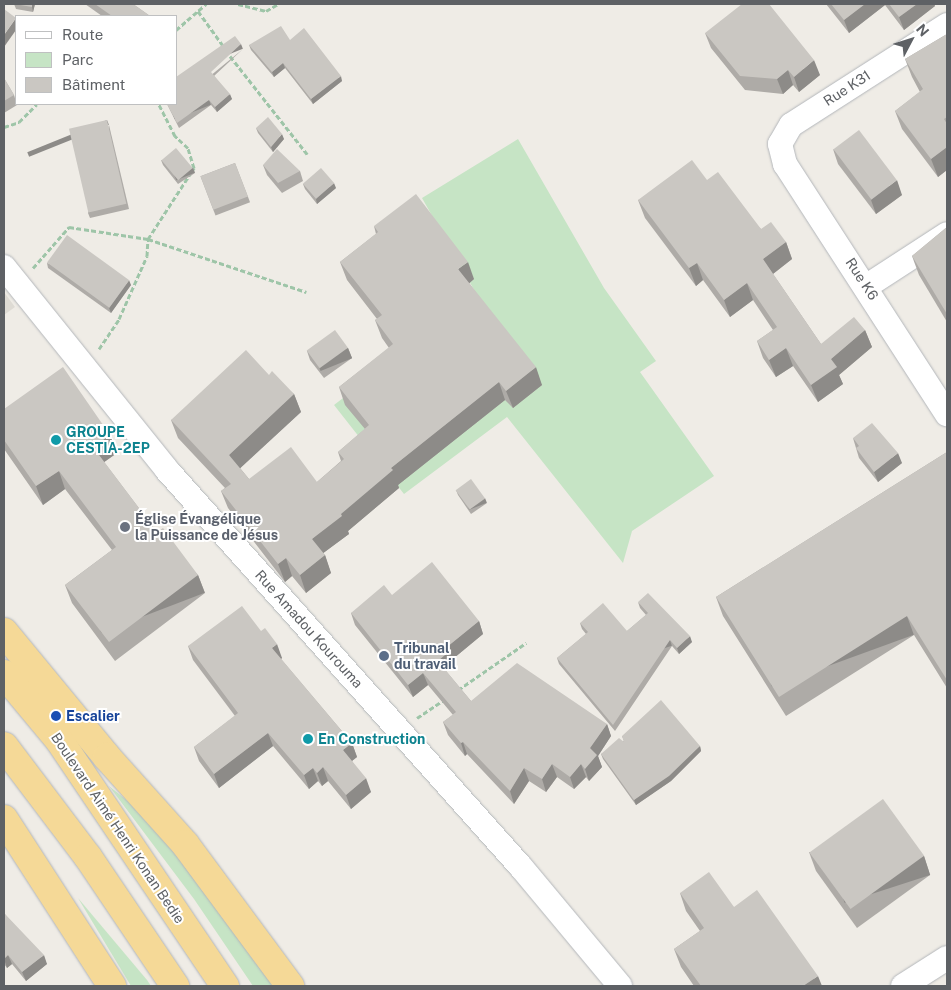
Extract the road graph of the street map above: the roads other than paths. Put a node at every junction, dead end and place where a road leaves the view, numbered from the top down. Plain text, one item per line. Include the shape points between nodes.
1 (947, 25) edge
2 (780, 144) joint
3 (947, 234) edge
4 (10, 276) edge
5 (867, 286) junction
6 (947, 414) edge
7 (4, 632) edge
8 (4, 674) edge
9 (4, 746) edge
10 (4, 820) edge
11 (947, 958) edge
12 (112, 986) edge
13 (175, 986) edge
14 (225, 986) edge
15 (290, 986) edge
16 (620, 986) edge
17 (903, 986) edge

1 - 2 street, Rue K31 via 791,125
2 - 5 street, Rue K6 via 785,164
3 - 5 street
4 - 16 street, Rue Amadou Kourouma via 167,470 521,867
5 - 6 street, Rue K6
7 - 15 highway via 107,757 185,844
8 - 14 highway, Boulevard Aimé Henri Konan Bedie via 59,740
9 - 13 highway via 88,857
10 - 12 highway
11 - 17 street

